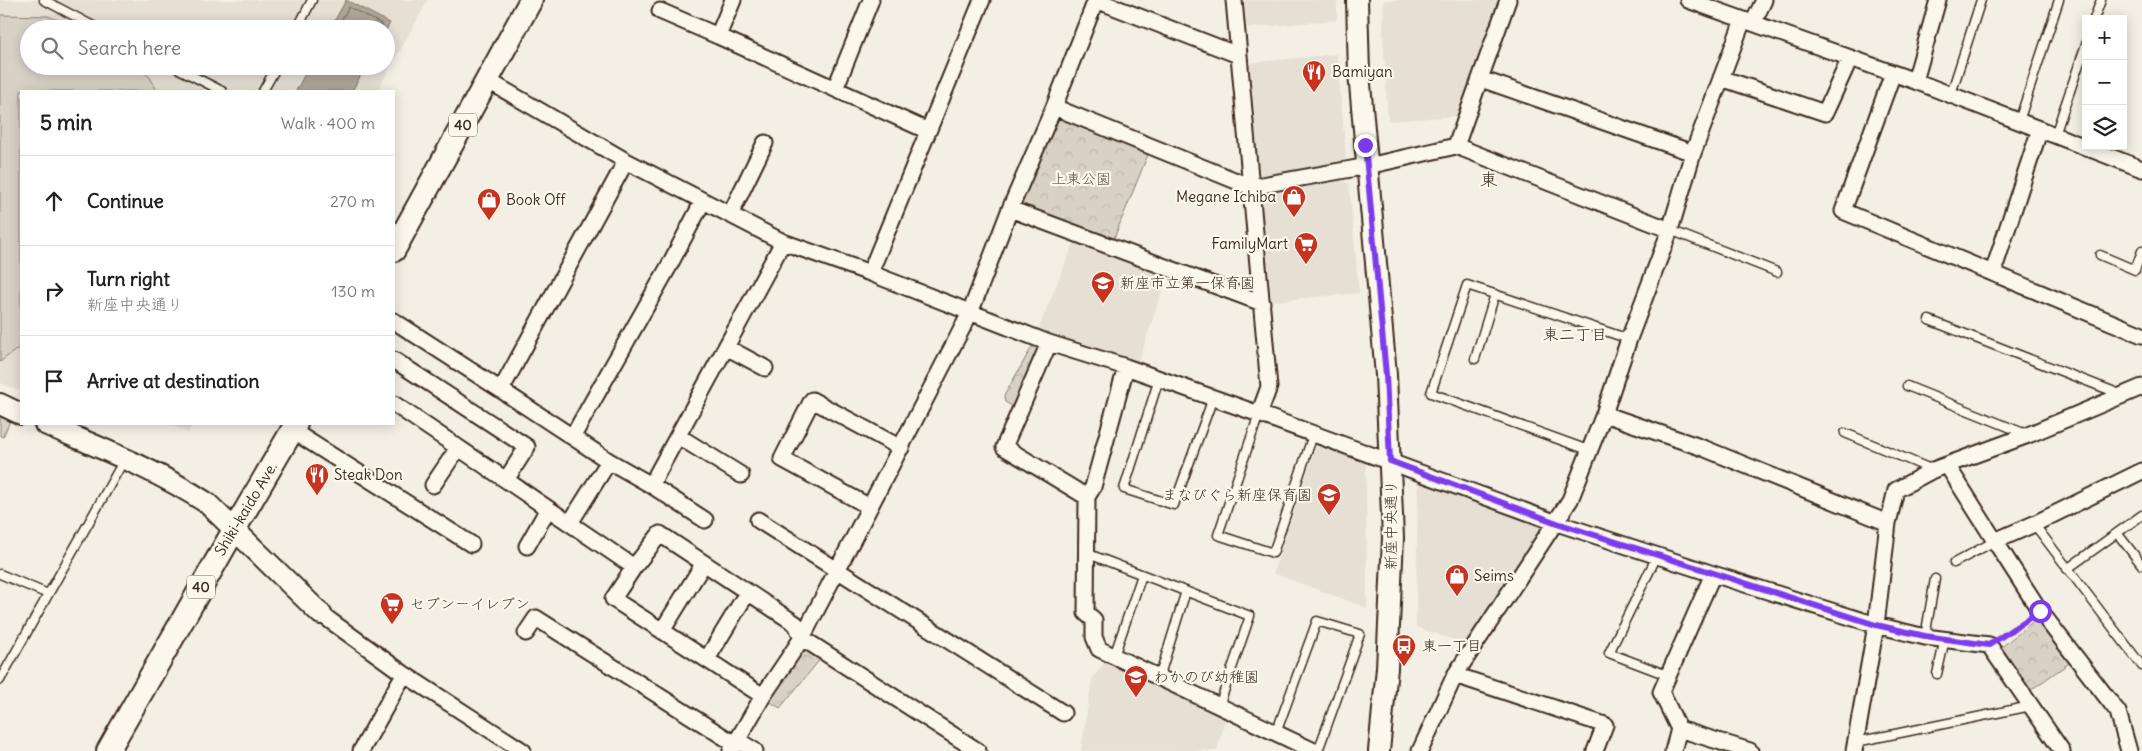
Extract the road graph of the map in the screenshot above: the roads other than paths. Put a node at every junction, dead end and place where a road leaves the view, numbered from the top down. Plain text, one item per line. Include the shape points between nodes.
1 (44, 0) edge
2 (312, 0) edge
3 (531, 0) edge
4 (733, 0) edge
5 (870, 0) edge
6 (1096, 0) edge
7 (1234, 0) edge
8 (1357, 0) edge
9 (1508, 0) edge
10 (1688, 0) edge
11 (1764, 0) edge
12 (1938, 0) edge
13 (1981, 0) edge
14 (2059, 0) edge
15 (2101, 0) edge
16 (976, 2) edge
17 (660, 11) dead end
18 (2095, 15) edge
19 (82, 20) edge
20 (302, 20) edge
21 (1748, 21) junction
22 (718, 36) junction
23 (1238, 55) junction
24 (2082, 56) edge
25 (1850, 58) junction
26 (1893, 73) junction
27 (191, 75) edge
28 (272, 75) edge
29 (1721, 78) junction
30 (1481, 79) junction
31 (487, 80) junction
32 (1915, 80) junction
33 (835, 89) junction
34 (220, 90) edge
35 (264, 90) edge
36 (1951, 94) junction
37 (1054, 107) junction
38 (2020, 122) junction
39 (2040, 129) junction
40 (928, 131) junction
41 (2055, 135) junction
42 (765, 143) dead end
43 (1456, 146) junction
44 (1693, 154) junction
45 (626, 161) junction
46 (1368, 166) junction
47 (2142, 169) edge
48 (1251, 187) junction
49 (703, 201) junction
50 (1010, 209) junction
51 (730, 215) junction
52 (1670, 230) junction
53 (783, 242) junction
54 (395, 248) edge
55 (2142, 251) edge
56 (2100, 255) dead end
57 (1777, 272) dead end
58 (1993, 272) junction
59 (870, 273) junction
60 (1494, 294) junction
61 (1262, 303) junction
62 (970, 313) junction
63 (1929, 320) dead end
64 (395, 322) edge
65 (2142, 334) edge
66 (1629, 339) junction
67 (1049, 343) junction
68 (726, 347) junction
69 (1476, 359) dead end
70 (395, 361) edge
71 (1126, 367) junction
72 (765, 368) dead end
73 (1159, 379) junction
74 (1907, 386) dead end
75 (2142, 386) edge
76 (501, 390) junction
77 (2122, 395) junction
78 (1213, 398) junction
79 (0, 404) edge
80 (395, 405) edge
81 (20, 414) edge
82 (1260, 414) junction
83 (1604, 414) junction
84 (47, 425) edge
85 (294, 427) edge
86 (1314, 432) junction
87 (1845, 433) dead end
88 (2028, 435) junction
89 (573, 436) junction
90 (678, 436) junction
91 (458, 448) junction
92 (901, 448) junction
93 (1588, 450) junction
94 (125, 458) junction
95 (608, 461) junction
96 (1390, 461) junction
97 (1940, 467) junction
98 (2142, 471) edge
99 (741, 475) dead end
100 (506, 480) junction
101 (433, 485) dead end
102 (651, 485) junction
103 (1087, 497) junction
104 (870, 507) junction
105 (548, 509) junction
106 (2142, 515) edge
107 (705, 520) dead end
108 (758, 520) dead end
109 (570, 523) junction
110 (1557, 523) junction
111 (1888, 523) junction
112 (2034, 524) junction
113 (234, 530) junction
114 (2117, 533) junction
115 (1995, 541) junction
116 (471, 544) dead end
117 (527, 546) dead end
118 (1086, 553) junction
119 (1657, 556) junction
120 (704, 563) junction
121 (1954, 563) dead end
122 (2142, 565) edge
123 (634, 568) junction
124 (838, 570) junction
125 (2067, 570) junction
126 (0, 574) edge
127 (1714, 574) junction
128 (1142, 575) junction
129 (1935, 580) dead end
130 (1186, 591) junction
131 (747, 593) junction
132 (48, 594) junction
133 (321, 614) joint
134 (1876, 625) junction
135 (662, 631) junction
136 (526, 634) dead end
137 (1925, 636) junction
138 (802, 638) junction
139 (1945, 639) junction
140 (1114, 656) junction
141 (707, 659) junction
142 (2142, 666) edge
143 (404, 674) junction
144 (1937, 674) dead end
145 (1455, 675) junction
146 (1668, 675) junction
147 (1159, 678) junction
148 (0, 680) edge
149 (763, 696) junction
150 (1219, 706) junction
151 (2031, 706) junction
152 (1063, 713) dead end
153 (1679, 730) junction
154 (1276, 733) junction
155 (502, 737) junction
156 (734, 745) edge
157 (1855, 746) edge
158 (364, 750) edge
159 (108, 751) edge
160 (495, 751) edge
161 (523, 751) edge
162 (755, 751) edge
163 (978, 751) edge
164 (1314, 751) edge
165 (1318, 751) edge
166 (1379, 751) edge
167 (1420, 751) edge
168 (1594, 751) edge
169 (1673, 751) edge
170 (1750, 751) edge
171 (2062, 751) edge
172 (2129, 751) edge

1 - 19 lane
2 - 20 lane
3 - 31 main road, 40
4 - 22 street
5 - 33 street
6 - 23 street
6 - 37 street
7 - 23 street
8 - 46 street, 新座中央通り via 1358,73
9 - 30 street
10 - 21 street
11 - 21 street
12 - 32 street
13 - 36 lane
14 - 38 lane
15 - 18 lane
16 - 40 street
17 - 22 street
21 - 25 street
21 - 29 street
22 - 33 street
23 - 48 street
24 - 41 lane
25 - 26 street
25 - 29 street via 1825,113
26 - 32 street
26 - 58 street via 1843,211
27 - 34 lane
28 - 35 lane
29 - 44 street
30 - 43 street
30 - 44 street
31 - 45 street
31 - 54 main road, 40
32 - 36 street
33 - 40 street
36 - 38 street
37 - 48 street
37 - 50 street
38 - 39 street
39 - 41 street
39 - 58 street
40 - 59 street
41 - 47 street
42 - 51 street
43 - 46 street
43 - 52 street
44 - 52 street
45 - 49 street
45 - 76 street
46 - 48 street
46 - 96 street, 新座中央通り
48 - 61 street
49 - 51 street
49 - 89 street
50 - 61 street
50 - 62 street
51 - 53 street
52 - 57 lane
52 - 66 street
53 - 59 street
53 - 68 street
55 - 56 lane via 2135,270
58 - 65 street
59 - 62 street
60 - 66 lane
60 - 69 lane
60 - 93 lane via 1467,285 1431,393
61 - 82 street via 1268,387
62 - 67 street
62 - 92 street
63 - 77 lane
64 - 76 street
66 - 83 street
67 - 71 street
67 - 103 street via 1004,447
68 - 72 street
68 - 90 street
70 - 100 street via 527,447
71 - 73 street
71 - 103 street via 1093,487
73 - 78 street
73 - 78 lane via 1124,489 1174,505
74 - 88 lane
75 - 77 street
76 - 89 street
77 - 88 street
78 - 82 street
79 - 81 street
80 - 91 street
82 - 86 street
82 - 86 lane via 1218,535 1273,553
83 - 93 street
83 - 111 street via 1703,448
84 - 94 street
85 - 113 main road, Shiki-kaido Ave. / 40
85 - 116 street
86 - 96 street
87 - 97 lane
88 - 97 street
89 - 95 street
90 - 99 street
90 - 102 street
91 - 100 street
91 - 101 street
92 - 104 street
92 - 104 street via 812,400 782,459
93 - 110 street via 1570,500
94 - 113 street via 190,492
94 - 132 lane
95 - 102 street
95 - 109 street
96 - 110 street
96 - 166 street, 新座中央通り via 1393,538 1387,668
97 - 111 street via 1896,490
97 - 115 street
98 - 112 street
100 - 105 street
102 - 107 street
103 - 118 street
104 - 124 street
105 - 109 street
105 - 117 street
106 - 114 lane
108 - 124 street
109 - 123 street
110 - 119 street
110 - 145 street
111 - 134 street
112 - 115 street
112 - 125 lane
113 - 133 street
113 - 159 main road, Shiki-kaido Ave. / 40
114 - 122 lane
114 - 125 lane
115 - 121 lane
115 - 172 street via 2041,613 2118,712
118 - 128 lane
118 - 140 street via 1086,613 1094,620 1094,636 1100,649
119 - 127 street
119 - 146 lane via 1608,653
120 - 123 street via 660,534
120 - 131 street
120 - 135 street
123 - 135 street via 613,599
124 - 138 street
124 - 152 street
125 - 142 lane
126 - 132 lane
127 - 134 street
127 - 146 street
128 - 130 lane
128 - 140 lane
129 - 137 lane
130 - 147 lane
130 - 150 lane via 1250,616
131 - 138 street via 796,624
131 - 141 street
132 - 148 lane
133 - 143 street
134 - 137 street
134 - 157 street
135 - 141 street
136 - 156 street via 536,618
137 - 139 street
138 - 149 street
138 - 163 street
139 - 144 lane
139 - 151 street via 1989,645
140 - 147 street
141 - 149 street
143 - 155 street
143 - 158 street
145 - 167 street
145 - 168 street via 1605,725
146 - 153 street via 1661,692
147 - 150 street
149 - 156 street
150 - 154 street
151 - 157 lane
151 - 171 street
153 - 169 street
153 - 170 street
154 - 164 street
154 - 165 lane via 1318,621 1360,634
155 - 160 street
155 - 161 street
156 - 162 street

